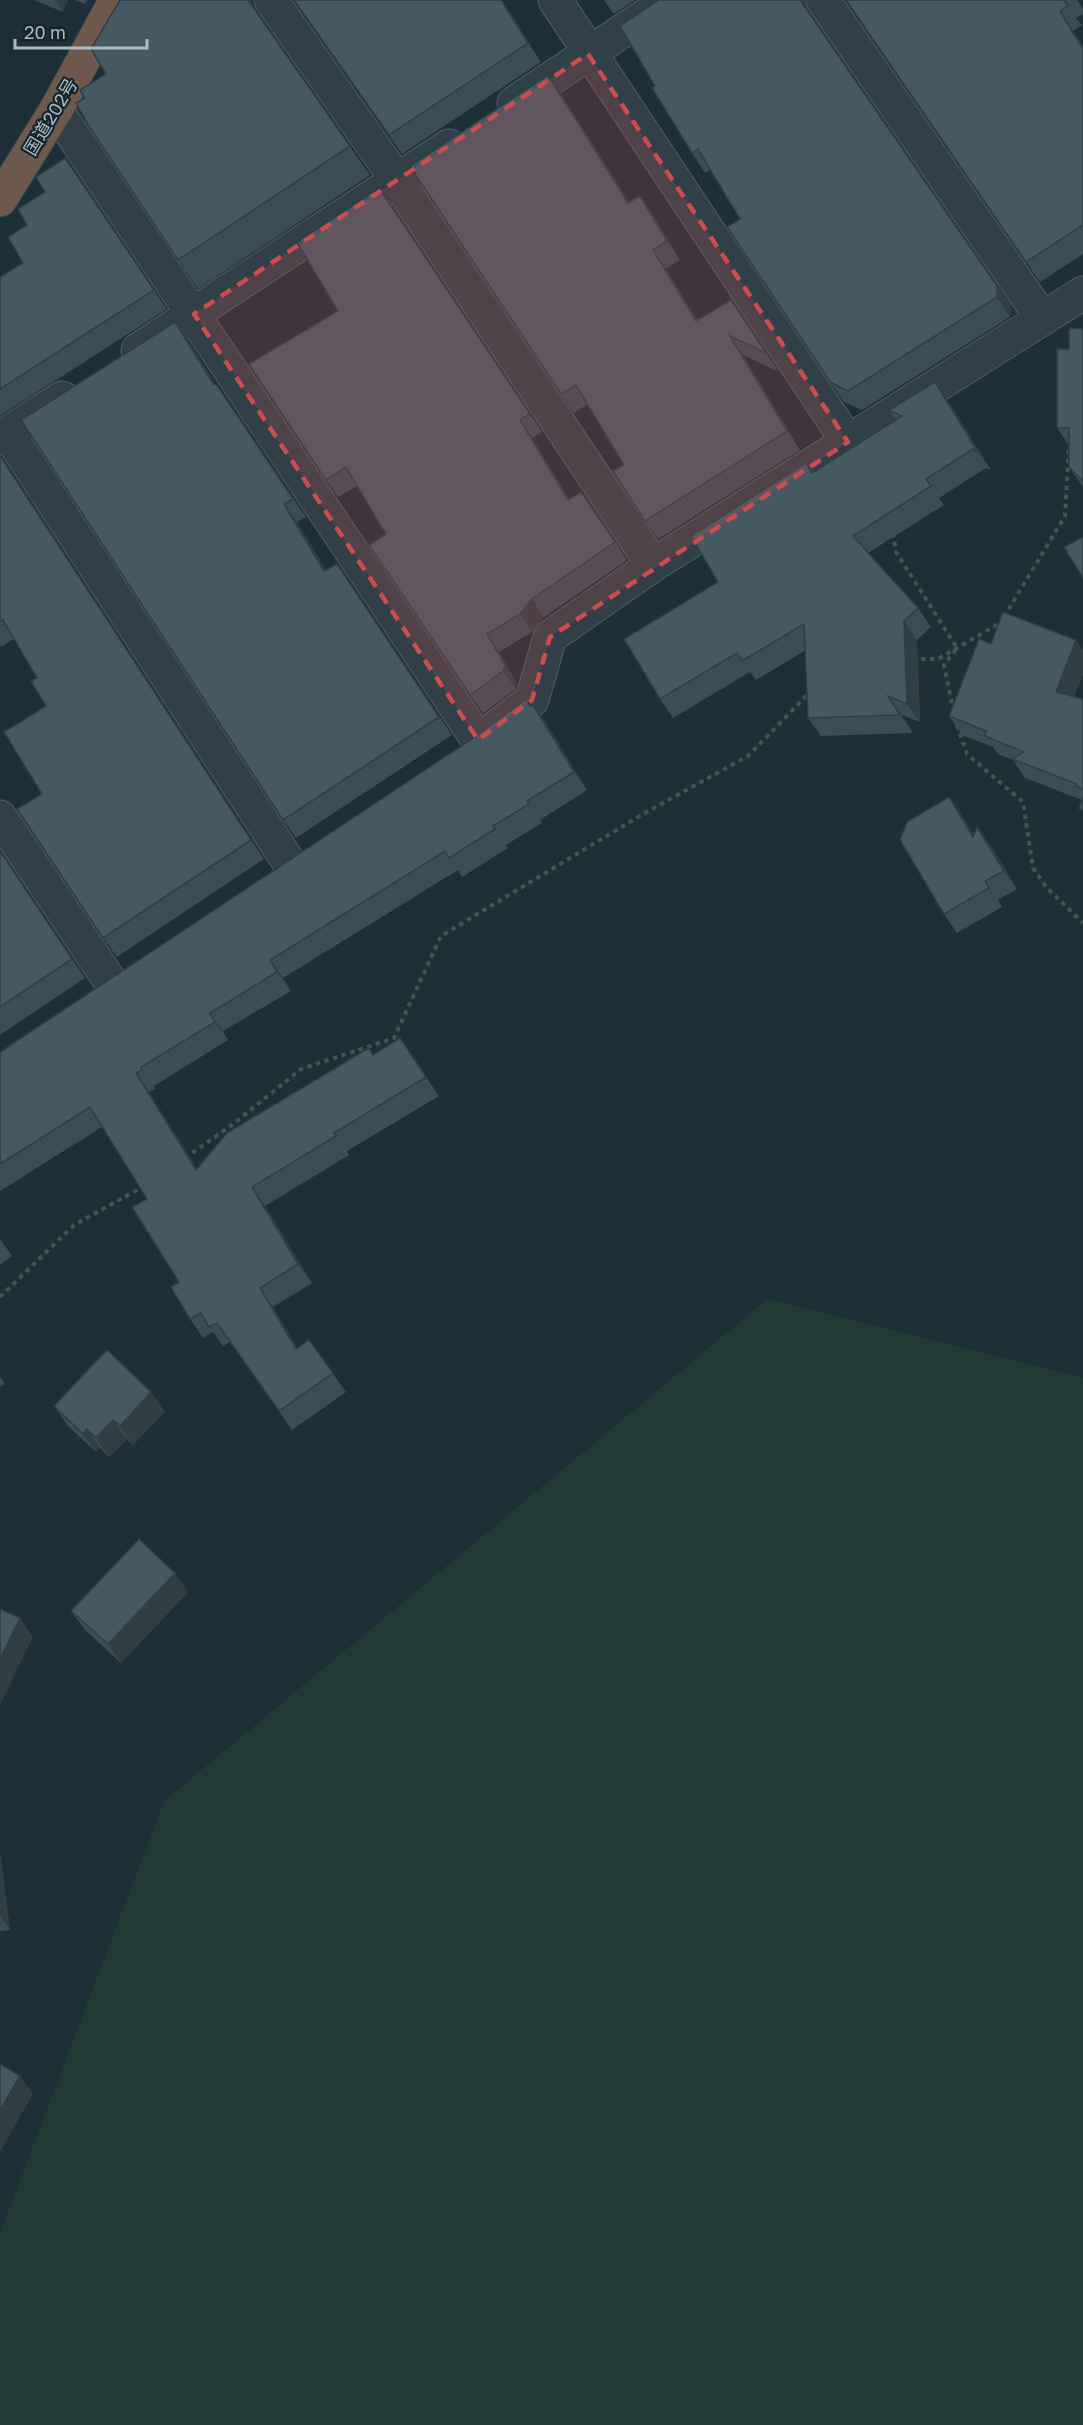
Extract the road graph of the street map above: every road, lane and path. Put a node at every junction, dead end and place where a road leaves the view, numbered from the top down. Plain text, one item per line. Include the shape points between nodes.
1 (116, 0) edge
2 (271, 0) edge
3 (555, 0) edge
4 (669, 0) edge
5 (823, 0) edge
6 (588, 54) junction
7 (56, 110) junction
8 (397, 180) junction
9 (0, 200) edge
10 (1083, 293) edge
11 (194, 314) junction
12 (1042, 318) junction
13 (115, 364) edge
14 (86, 383) edge
15 (4, 435) edge
16 (1070, 440) edge
17 (848, 442) junction
18 (892, 525) edge
19 (653, 565) junction
20 (957, 648) junction
21 (906, 659) edge
22 (815, 687) edge
23 (478, 740) junction
24 (449, 760) edge
25 (0, 817) edge
26 (320, 845) edge
27 (1083, 923) edge
28 (84, 1002) edge
29 (176, 1165) edge
30 (148, 1184) edge
31 (0, 1298) edge

1 - 7 highway, 国道202号
2 - 8 street
3 - 6 street
4 - 6 street
5 - 12 street
6 - 8 street
6 - 17 street
7 - 9 highway, 国道202号
7 - 11 street
8 - 11 street
8 - 19 street
10 - 12 street
11 - 13 street
11 - 23 street
12 - 17 street
14 - 15 street
15 - 26 street via 280,871
16 - 20 path via 1065,516 999,624
17 - 19 street
18 - 20 path via 896,552
19 - 23 street via 550,637 532,700
20 - 21 path via 938,659
20 - 27 path via 944,665 958,732 967,754 1023,802 1033,868 1047,888
22 - 29 path via 748,756 441,936 394,1038 301,1069
23 - 24 street
25 - 28 street via 122,977
30 - 31 path via 74,1225

